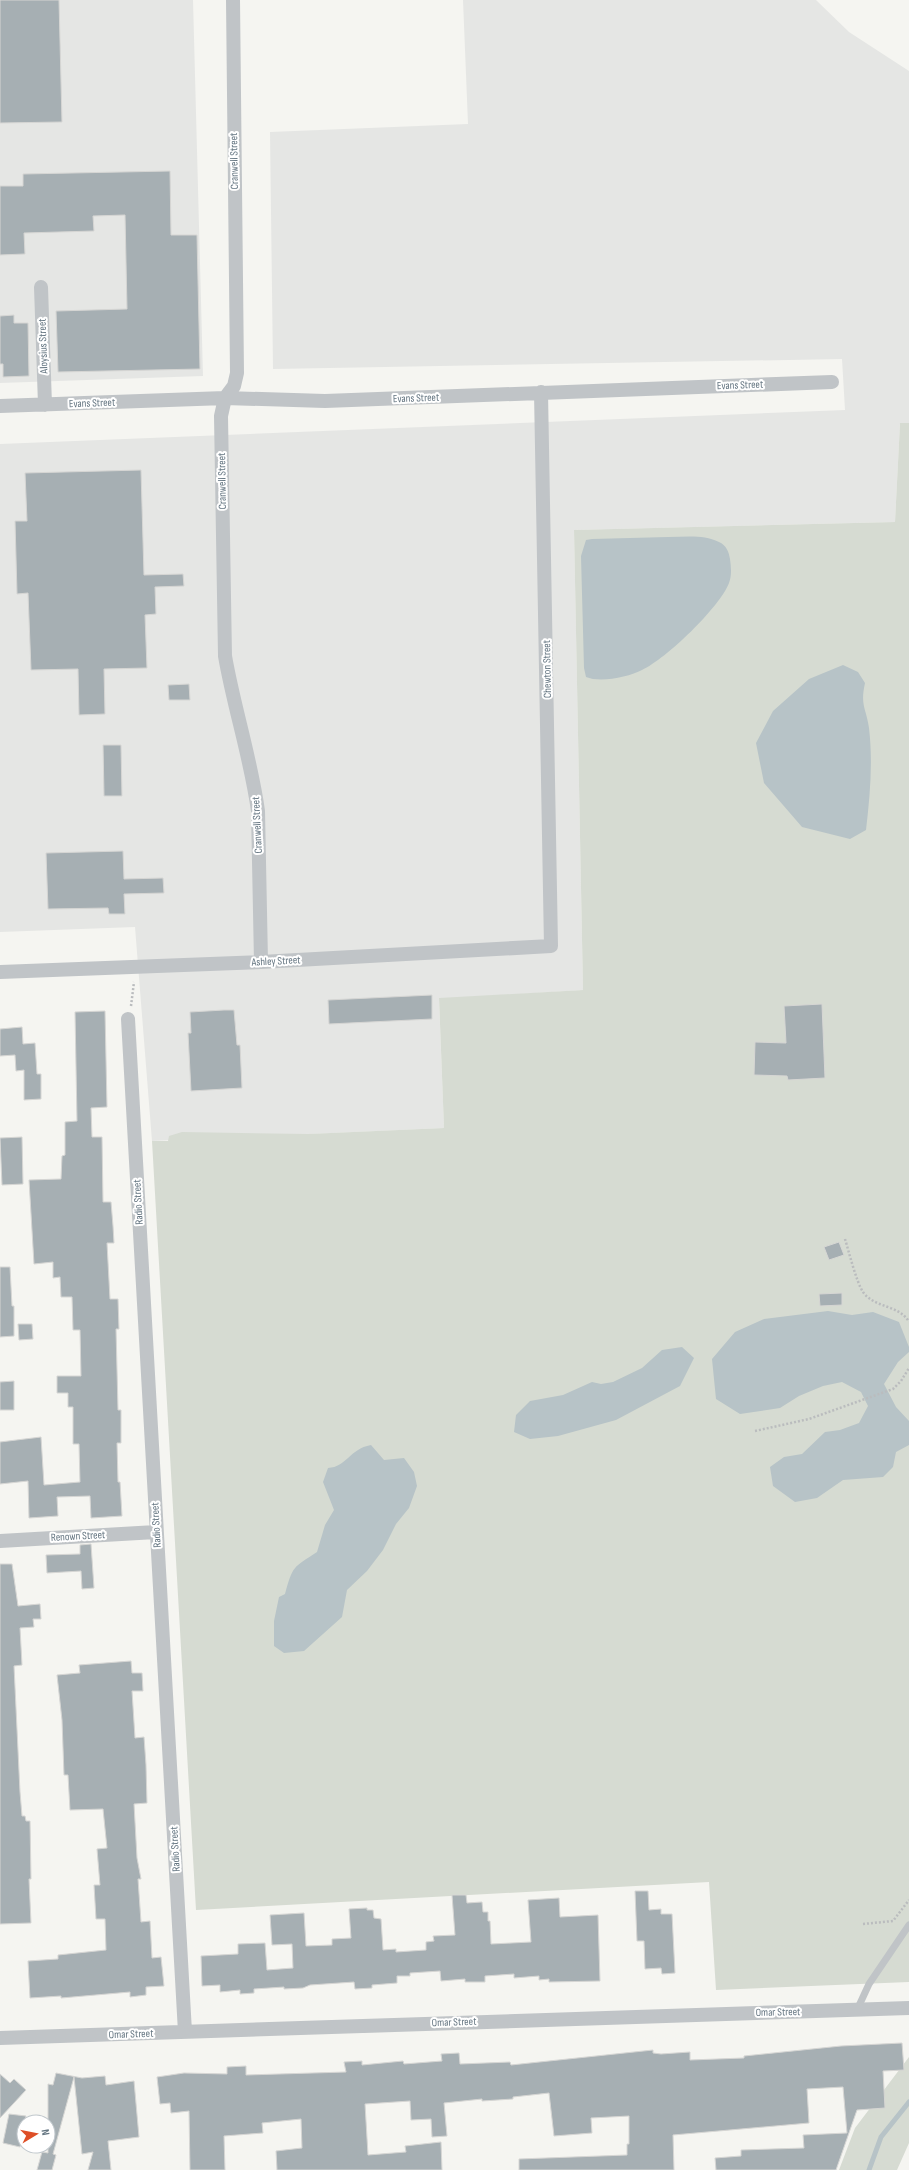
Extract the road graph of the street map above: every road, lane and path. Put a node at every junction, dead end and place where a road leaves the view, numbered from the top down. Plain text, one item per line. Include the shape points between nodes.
1 (233, 0) edge
2 (41, 287) dead end
3 (832, 382) dead end
4 (541, 392) junction
5 (225, 398) junction
6 (45, 405) junction
7 (0, 406) edge
8 (551, 946) joint
9 (261, 962) junction
10 (135, 966) junction
11 (0, 972) edge
12 (128, 1019) joint
13 (845, 1239) dead end
14 (909, 1322) edge
15 (909, 1368) edge
16 (755, 1431) dead end
17 (156, 1532) junction
18 (0, 1540) edge
19 (909, 1900) edge
20 (863, 1924) dead end
21 (909, 1925) edge
22 (909, 2008) edge
23 (857, 2010) junction
24 (185, 2032) junction
25 (0, 2038) edge

1 - 5 street, Cranwell Street via 237,373 234,386
2 - 6 street, Aloysius Street
3 - 4 street, Evans Street
4 - 5 street, Evans Street via 325,401
4 - 8 street, Chewton Street
5 - 6 street, Evans Street
5 - 9 street, Cranwell Street via 221,416 225,656 257,805
6 - 7 street, Evans Street
8 - 9 street, Ashley Street
9 - 10 street, Ashley Street
10 - 11 street, Ashley Street
10 - 12 path via 134,992
12 - 17 street, Radio Street
13 - 14 path via 863,1292 870,1299 899,1312
15 - 16 path via 893,1389 809,1419
17 - 18 street, Renown Street
17 - 24 street, Radio Street
19 - 20 path via 893,1921
21 - 23 lane via 869,1984
22 - 23 street, Omar Street
23 - 24 street, Omar Street
24 - 25 street, Omar Street

